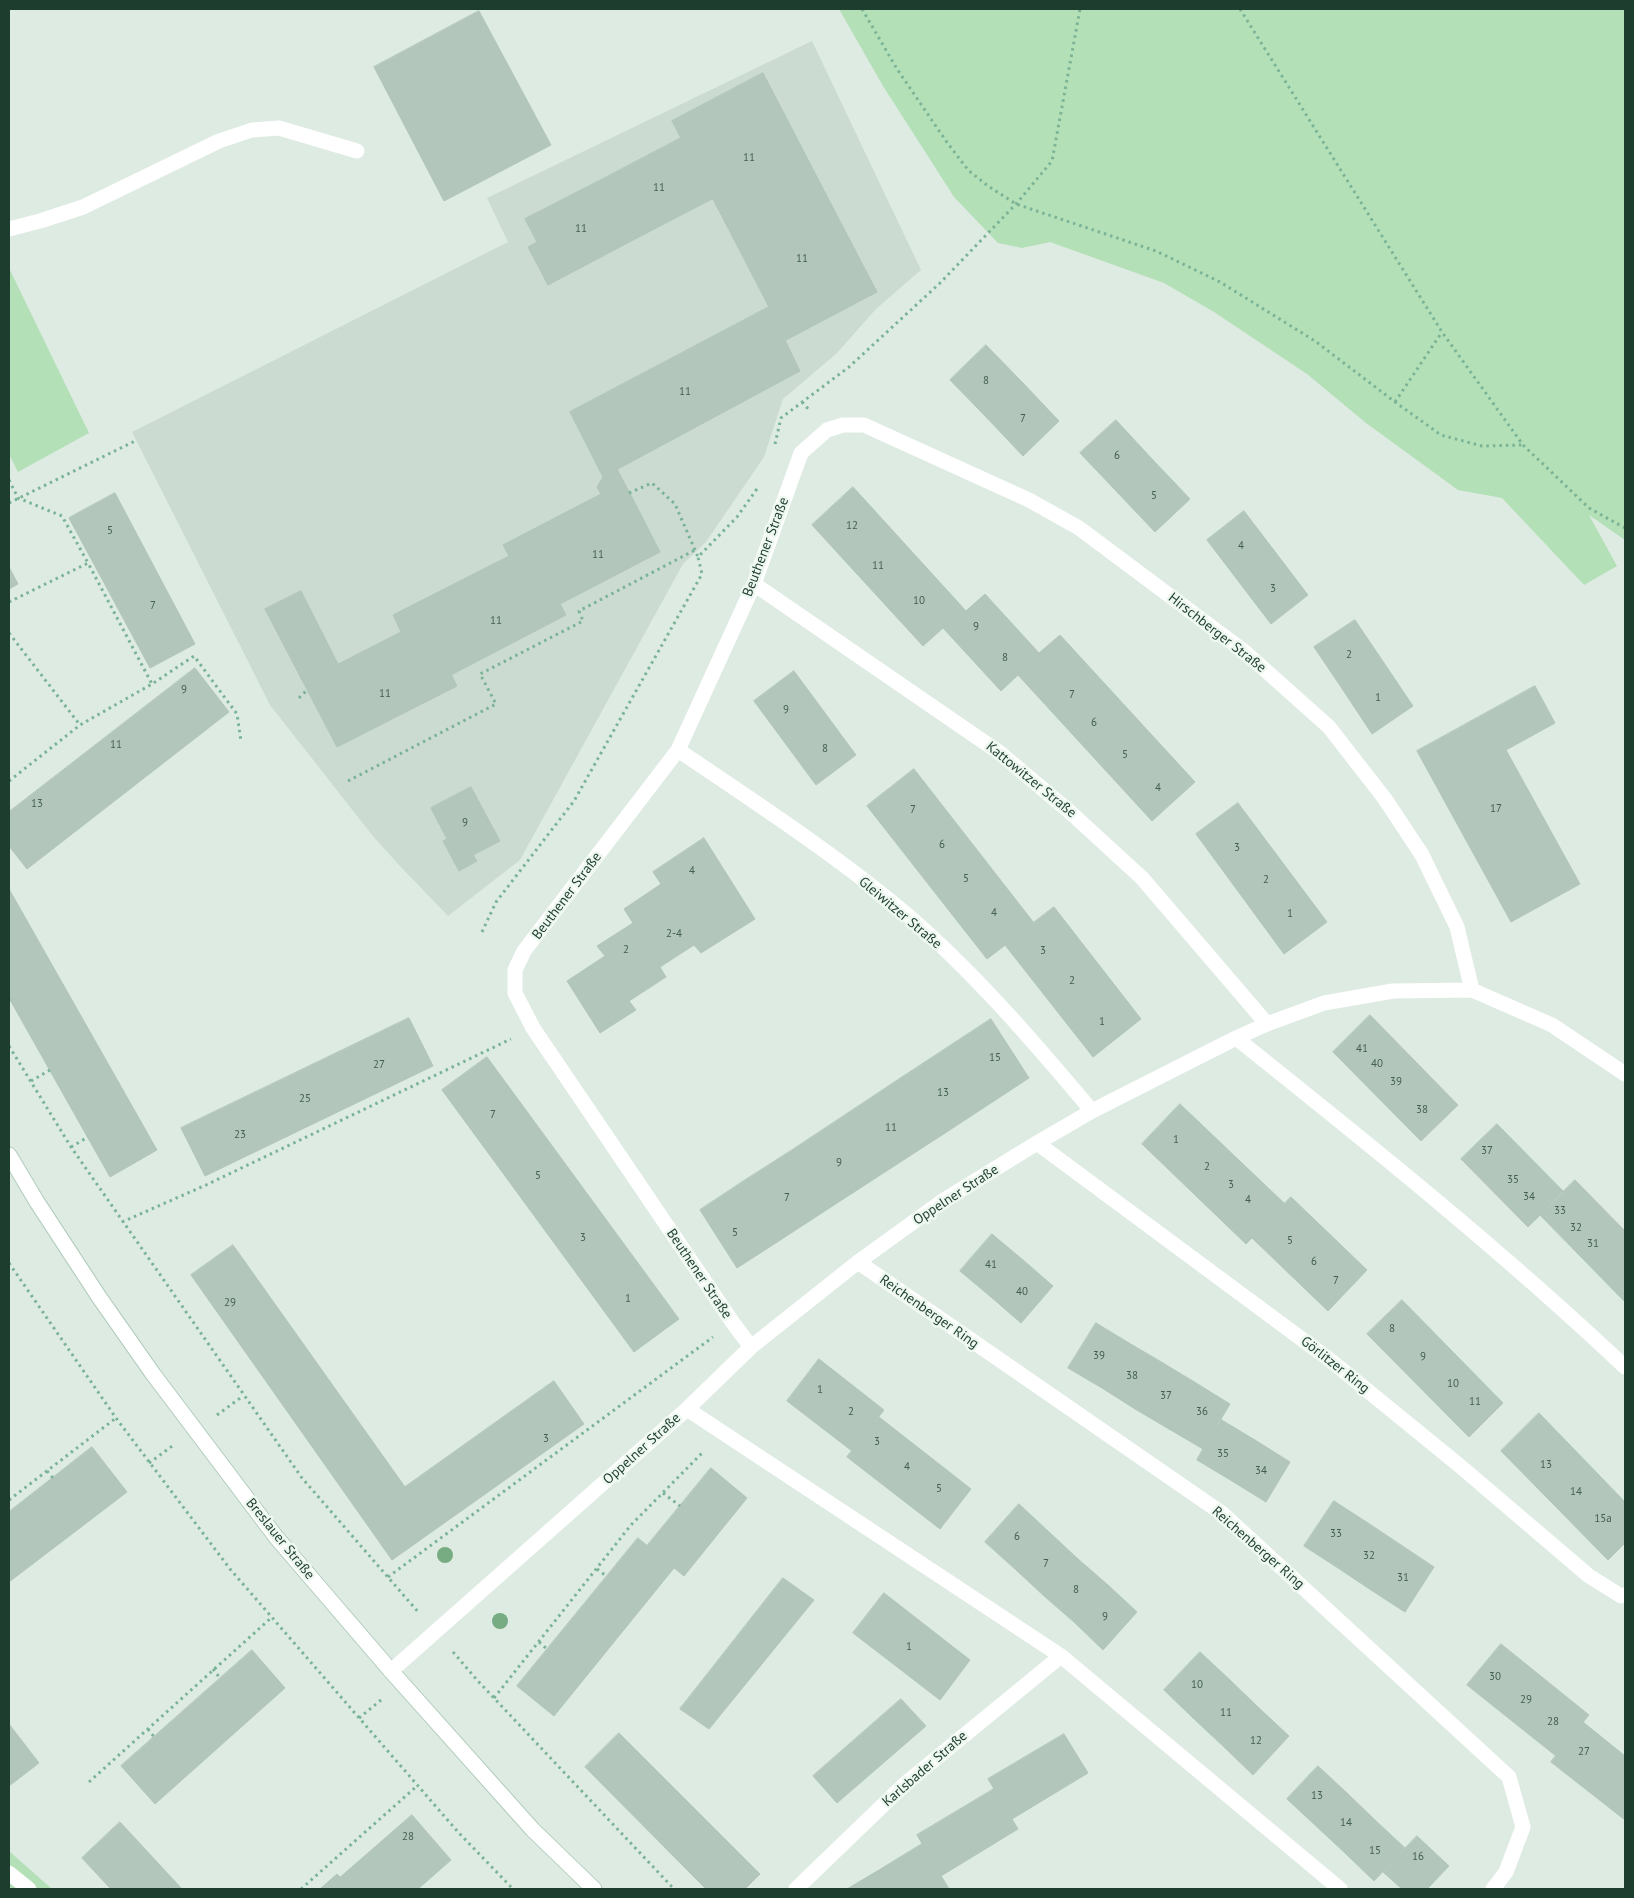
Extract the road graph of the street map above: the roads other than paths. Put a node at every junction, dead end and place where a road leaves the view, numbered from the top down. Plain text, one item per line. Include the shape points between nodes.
1 (357, 151) dead end
2 (9, 228) edge
3 (827, 430) joint
4 (754, 584) junction
5 (678, 750) junction
6 (1472, 990) junction
7 (1267, 1024) junction
8 (1236, 1038) junction
9 (1625, 1074) edge
10 (1092, 1111) junction
11 (1037, 1143) junction
12 (9, 1155) edge
13 (858, 1262) junction
14 (751, 1346) junction
15 (1625, 1367) edge
16 (687, 1409) junction
17 (1625, 1595) edge
18 (1061, 1656) junction
19 (391, 1672) junction
20 (9, 1873) edge
21 (29, 1889) edge
22 (594, 1889) edge
23 (796, 1889) edge
24 (1340, 1889) edge
25 (1493, 1889) edge

1 - 2 street via 279,128 252,130 219,141 83,207
3 - 4 street, Beuthener Straße via 801,454
3 - 6 street, Hirschberger Straße via 843,425 864,425 1029,500 1079,528 1245,652 1330,728 1385,799 1422,855 1457,926
4 - 5 street, Beuthener Straße
4 - 7 street, Kattowitzer Straße via 1000,753 1070,812 1142,878
5 - 10 street, Gleiwitzer Straße via 794,827 905,914 976,980 1047,1056
5 - 14 street, Beuthener Straße via 524,951 515,970 515,993 533,1028
6 - 7 street, Oppelner Straße via 1393,991 1324,1003
6 - 9 street, Oppelner Straße via 1552,1024
7 - 8 street, Oppelner Straße
8 - 10 street, Oppelner Straße
8 - 15 street via 1373,1147 1570,1315
10 - 11 street, Oppelner Straße
11 - 13 street, Oppelner Straße via 942,1202
11 - 17 street, Görlitzer Ring via 1330,1360 1589,1576 1621,1596
12 - 19 street, Breslauer Straße via 89,1281 154,1374 276,1537
13 - 14 street, Oppelner Straße
13 - 25 street, Reichenberger Ring via 1223,1514 1509,1777 1523,1827 1506,1872
14 - 16 street, Oppelner Straße
16 - 18 street
16 - 19 street, Oppelner Straße
18 - 23 street, Karlsbader Straße via 906,1783
18 - 24 street
19 - 22 street, Breslauer Straße via 533,1830
20 - 21 street

